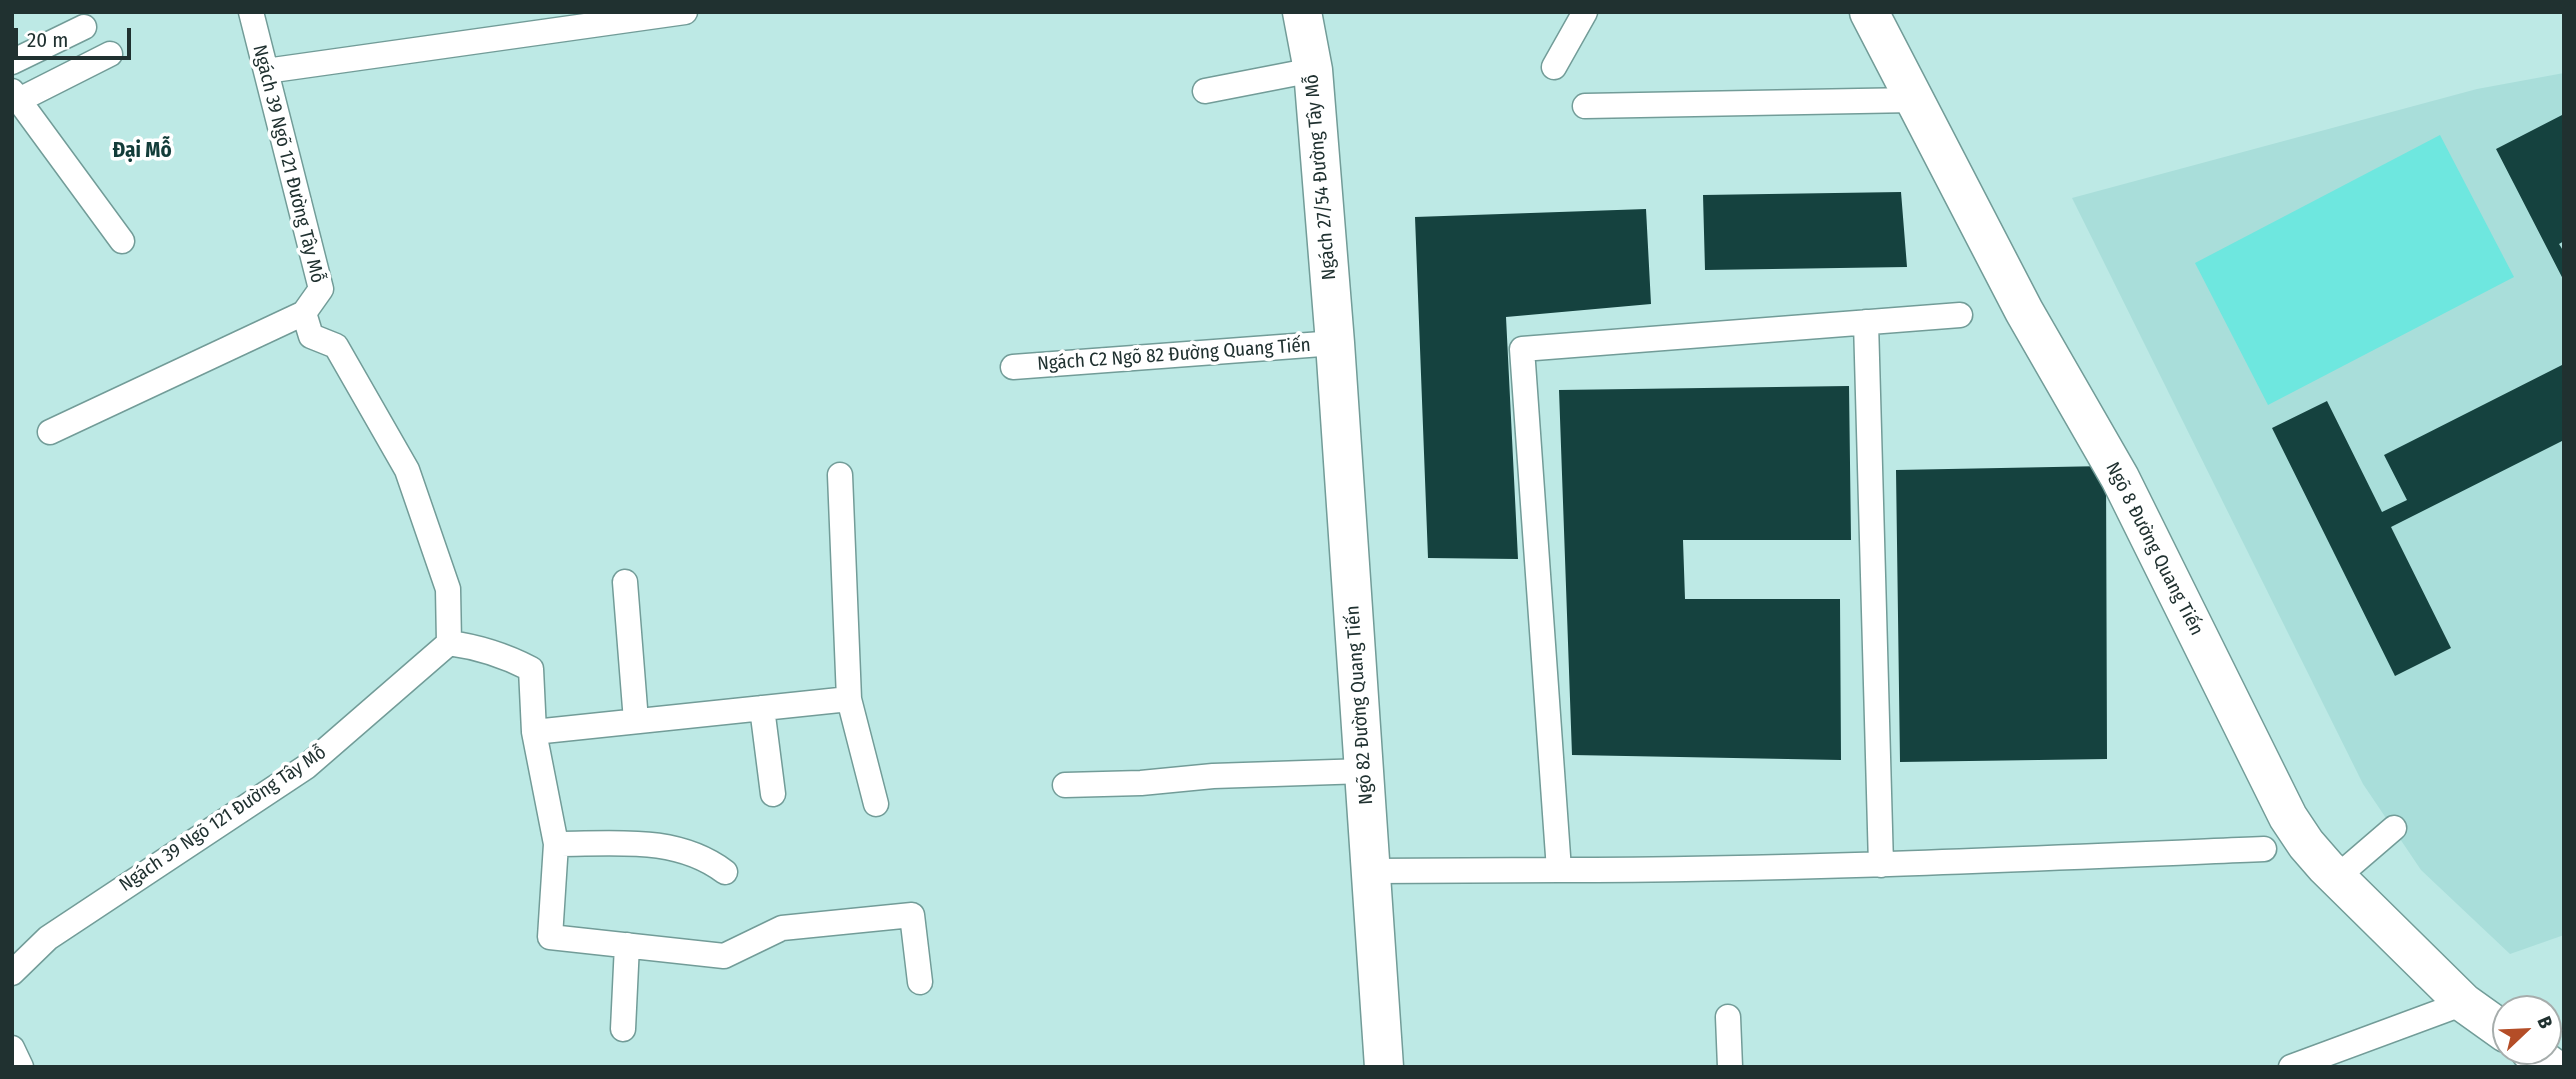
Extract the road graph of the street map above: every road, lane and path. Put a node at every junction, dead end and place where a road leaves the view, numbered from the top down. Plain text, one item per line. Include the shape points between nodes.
1 (251, 12) edge
2 (685, 12) edge
3 (1302, 12) edge
4 (1585, 12) edge
5 (1869, 12) edge
6 (84, 27) dead end
7 (110, 54) dead end
8 (12, 62) edge
9 (1554, 67) dead end
10 (1312, 69) junction
11 (265, 71) junction
12 (1205, 91) dead end
13 (15, 96) edge
14 (1914, 100) junction
15 (1585, 106) dead end
16 (121, 241) dead end
17 (304, 313) junction
18 (1960, 314) dead end
19 (1866, 322) junction
20 (1335, 343) junction
21 (1013, 368) dead end
22 (50, 432) dead end
23 (839, 475) dead end
24 (625, 582) dead end
25 (449, 643) junction
26 (849, 699) junction
27 (762, 708) junction
28 (636, 721) junction
29 (534, 732) junction
30 (1364, 771) junction
31 (1065, 785) dead end
32 (773, 794) dead end
33 (876, 804) dead end
34 (2394, 828) dead end
35 (556, 844) junction
36 (2264, 849) dead end
37 (1881, 865) junction
38 (1559, 870) junction
39 (1372, 871) junction
40 (725, 872) dead end
41 (2337, 877) junction
42 (627, 945) junction
43 (12, 973) edge
44 (920, 982) dead end
45 (2464, 1003) junction
46 (1728, 1017) dead end
47 (2492, 1023) edge
48 (623, 1028) dead end
49 (12, 1048) edge
50 (21, 1067) edge
51 (1384, 1067) edge
52 (1730, 1067) edge
53 (2291, 1067) edge

1 - 11 lane, Ngách 39 Ngõ 121 Đường Tây Mỗ
2 - 11 lane
3 - 10 street, Ngách 27/54 Đường Tây Mỗ
4 - 9 lane
5 - 14 street, Ngõ 8 Đường Quang Tiến
6 - 8 lane
7 - 13 lane
10 - 12 lane
10 - 20 street, Ngách 27/54 Đường Tây Mỗ
11 - 17 lane, Ngách 39 Ngõ 121 Đường Tây Mỗ via 321,289
13 - 16 lane
14 - 15 lane
14 - 41 street, Ngõ 8 Đường Quang Tiến via 2024,311 2120,478 2288,817
17 - 22 lane
17 - 25 lane, Ngách 39 Ngõ 121 Đường Tây Mỗ via 310,336 336,346 407,470 448,589
18 - 19 lane
19 - 37 lane
19 - 38 lane via 1522,348
20 - 21 lane, Ngách C2 Ngõ 82 Đường Quang Tiến
20 - 30 street, Ngõ 82 Đường Quang Tiến
23 - 26 lane
24 - 28 lane
25 - 29 lane via 479,647 531,669
25 - 43 lane, Ngách 39 Ngõ 121 Đường Tây Mỗ via 306,767 47,938
26 - 27 lane
26 - 33 lane
27 - 28 lane
27 - 32 lane
28 - 29 lane
29 - 35 lane
30 - 31 lane
30 - 39 street, Ngõ 82 Đường Quang Tiến
34 - 41 lane
35 - 40 lane via 656,844 683,849
35 - 42 lane via 550,937
36 - 37 lane
37 - 38 lane
38 - 39 lane
39 - 51 street, Ngõ 82 Đường Quang Tiến
41 - 45 street, Ngõ 8 Đường Quang Tiến
42 - 44 lane via 724,956 782,928 912,915
42 - 48 lane
45 - 47 street, Ngõ 8 Đường Quang Tiến
45 - 53 lane
46 - 52 lane
49 - 50 lane

